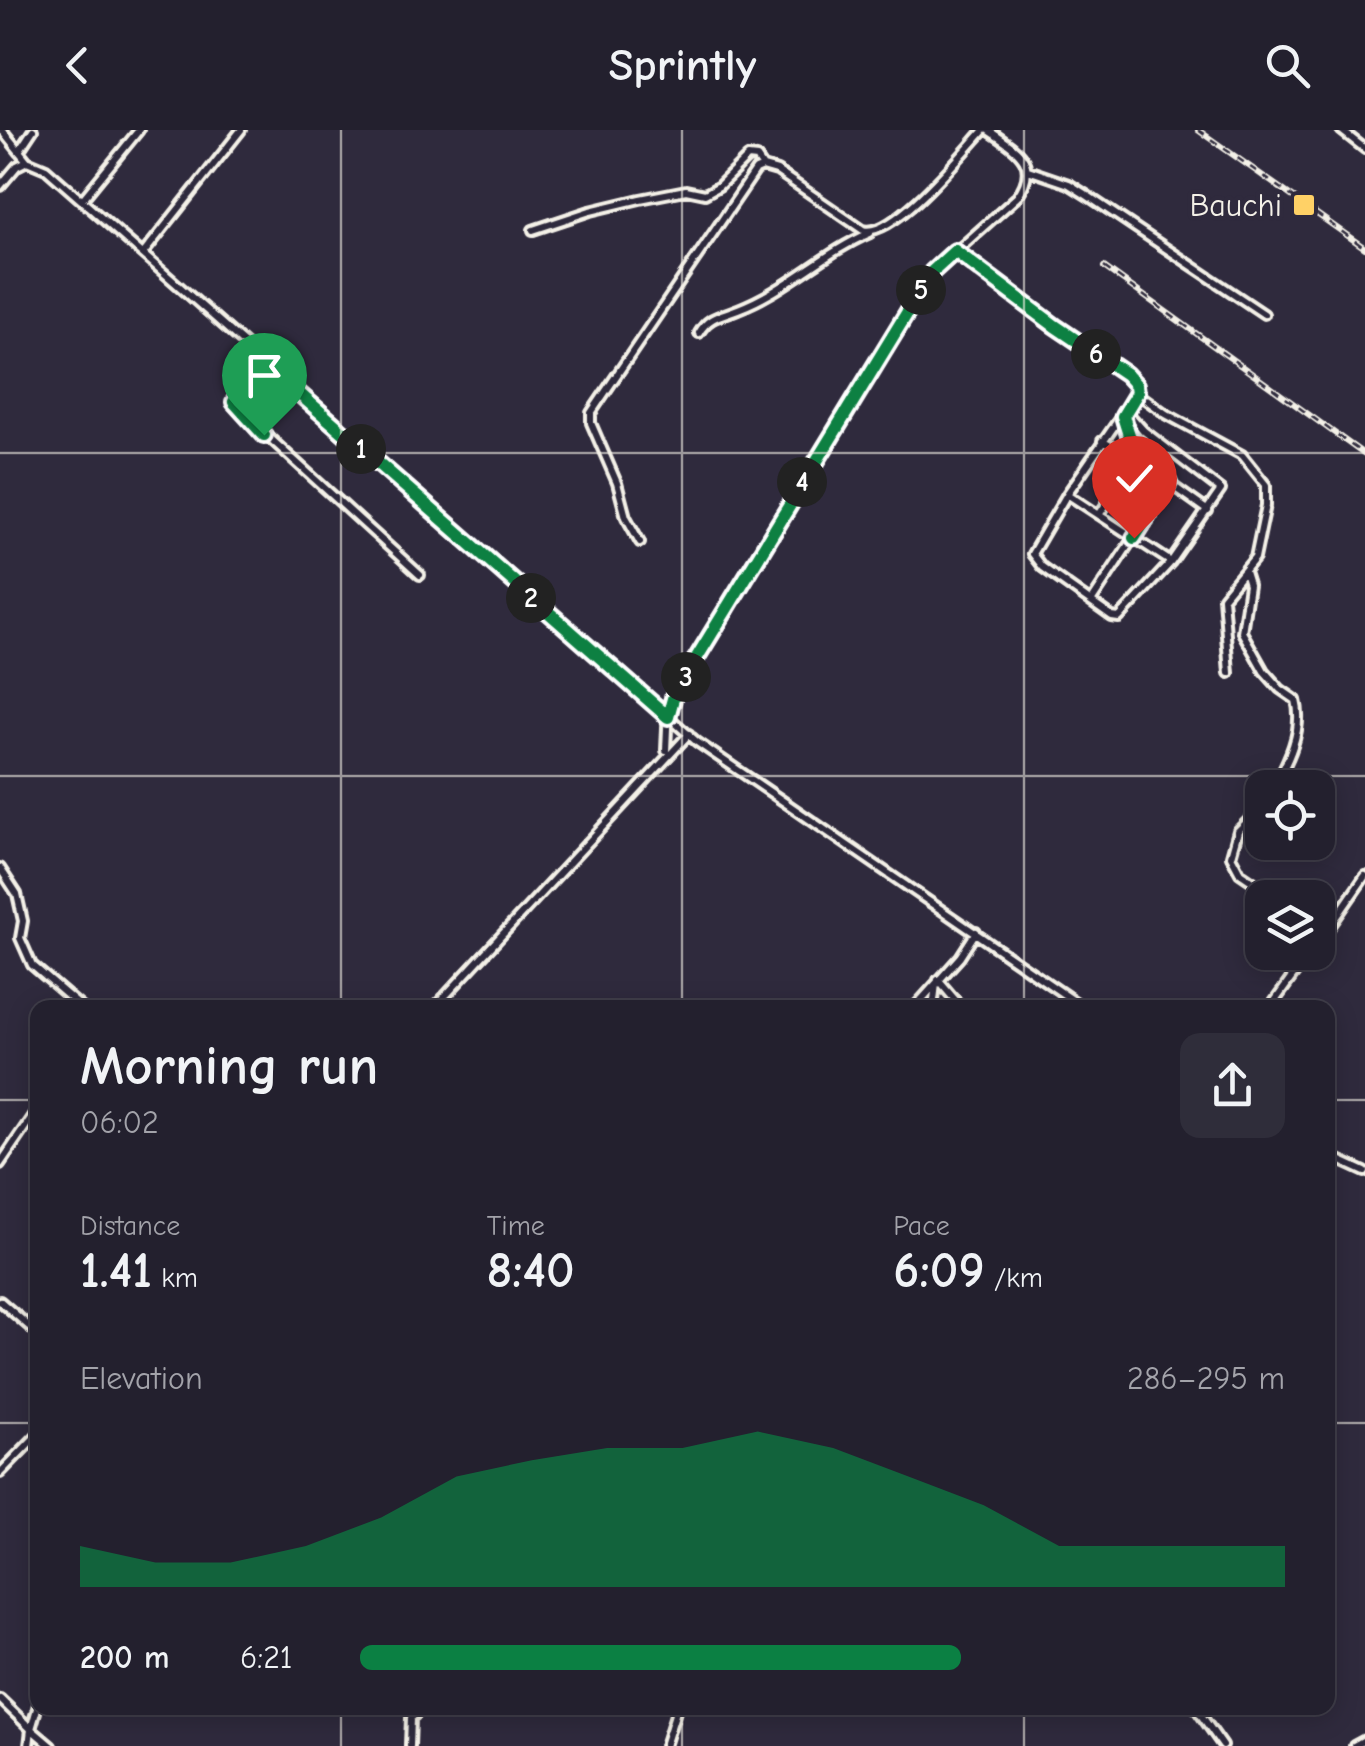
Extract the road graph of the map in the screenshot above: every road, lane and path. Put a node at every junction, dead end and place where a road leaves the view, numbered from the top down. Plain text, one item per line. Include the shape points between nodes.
1 (2, 130) edge
2 (32, 130) edge
3 (140, 130) edge
4 (241, 130) edge
5 (986, 130) edge
6 (1341, 130) edge
7 (1365, 150) edge
8 (19, 151) junction
9 (27, 161) junction
10 (763, 166) junction
11 (1028, 170) junction
12 (0, 186) edge
13 (82, 200) junction
14 (533, 230) dead end
15 (871, 232) junction
16 (955, 251) junction
17 (143, 254) junction
18 (1264, 314) dead end
19 (699, 333) dead end
20 (262, 361) junction
21 (1137, 393) junction
22 (1124, 414) junction
23 (1102, 440) junction
24 (1138, 461) junction
25 (1169, 483) junction
26 (1067, 494) junction
27 (1208, 512) junction
28 (1099, 514) junction
29 (1134, 538) junction
30 (640, 542) dead end
31 (1171, 562) junction
32 (1245, 572) junction
33 (420, 575) dead end
34 (1091, 602) junction
35 (1229, 674) dead end
36 (668, 717) junction
37 (685, 732) junction
38 (697, 742) junction
39 (677, 749) junction
40 (666, 750) junction
41 (661, 760) junction
42 (1283, 770) edge
43 (1245, 825) edge
44 (0, 868) edge
45 (1365, 876) edge
46 (1250, 880) edge
47 (1335, 919) edge
48 (976, 932) junction
49 (1297, 970) edge
50 (937, 982) junction
51 (73, 1000) edge
52 (441, 1000) edge
53 (921, 1000) edge
54 (934, 1000) edge
55 (954, 1000) edge
56 (1073, 1000) edge
57 (1276, 1000) edge
58 (30, 1120) edge
59 (1335, 1158) edge
60 (0, 1164) edge
61 (1365, 1172) edge
62 (0, 1302) edge
63 (30, 1327) edge
64 (30, 1442) edge
65 (0, 1473) edge
66 (0, 1699) edge
67 (35, 1715) edge
68 (415, 1715) edge
69 (675, 1715) edge
70 (1201, 1715) edge
71 (30, 1729) junction
72 (1365, 1740) edge
73 (29, 1746) edge
74 (51, 1746) edge
75 (410, 1746) edge
76 (666, 1746) edge
77 (1223, 1746) edge
78 (1354, 1746) edge

1 - 8 street
2 - 8 street
3 - 13 street
4 - 17 street
5 - 11 street via 1023,158
5 - 15 street via 903,212
6 - 7 street
8 - 9 street
9 - 12 street
9 - 13 street
10 - 14 street via 748,157 705,194 686,190
10 - 15 street
10 - 30 street via 591,413
11 - 16 street via 1017,197
11 - 18 street via 1078,190
13 - 17 street
15 - 19 street via 766,295 710,319
16 - 21 street via 1126,374
16 - 36 street via 932,272 842,418 674,695
17 - 20 street
20 - 33 street via 236,396 239,410
20 - 36 street
21 - 22 street
21 - 32 street via 1242,455 1261,477 1266,505 1255,558
22 - 23 street
22 - 24 street
22 - 27 street via 1221,490
23 - 24 street
23 - 26 street
24 - 25 street
24 - 28 street
25 - 27 street
25 - 29 street
26 - 28 street
26 - 34 street via 1032,554
27 - 31 street
28 - 29 street
29 - 31 street
29 - 34 street
31 - 34 street via 1120,618
32 - 35 street via 1223,597
32 - 42 street via 1242,632 1300,714
36 - 37 street
36 - 40 street
37 - 38 street
37 - 39 street
37 - 40 street
38 - 39 street
38 - 48 street
39 - 41 street
40 - 41 street
41 - 52 street
43 - 46 street via 1232,856
44 - 51 street via 17,894 20,938 32,965
45 - 47 street
48 - 50 street
48 - 56 street
49 - 57 street
50 - 53 street
50 - 54 street
50 - 55 street
58 - 60 street
59 - 61 street
62 - 63 street
64 - 65 street
66 - 71 street
67 - 71 street
68 - 75 street
69 - 76 street
70 - 77 street
71 - 73 street
71 - 74 street
72 - 78 street

